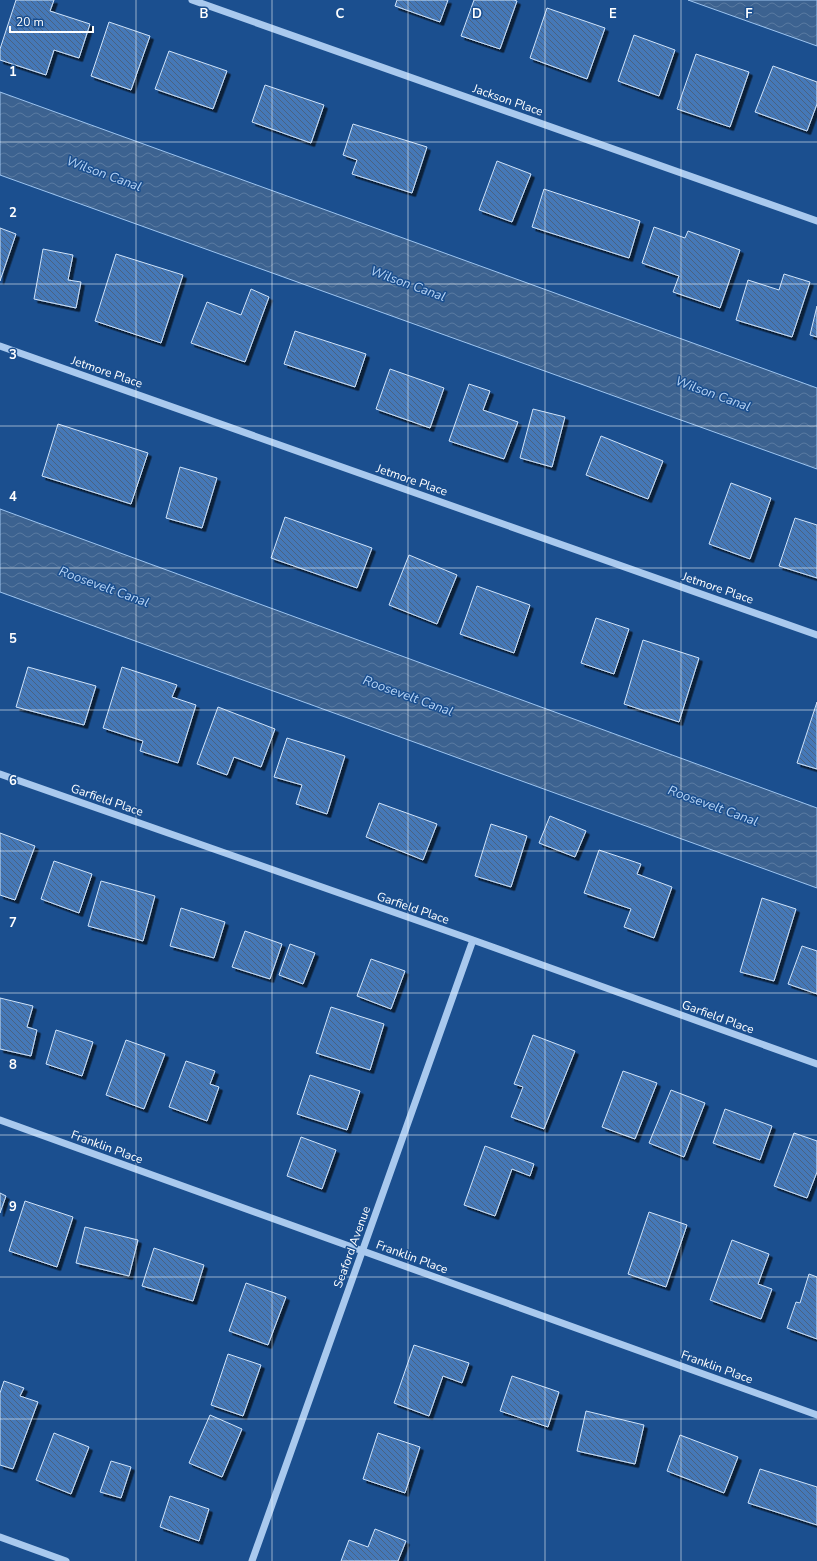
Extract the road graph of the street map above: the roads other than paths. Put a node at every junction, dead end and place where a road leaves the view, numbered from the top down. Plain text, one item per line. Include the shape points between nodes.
1 (192, 0) edge
2 (817, 221) edge
3 (0, 346) edge
4 (817, 635) edge
5 (0, 774) edge
6 (472, 940) junction
7 (817, 1064) edge
8 (0, 1120) edge
9 (362, 1251) junction
10 (817, 1415) edge
11 (0, 1537) edge
12 (66, 1561) edge
13 (252, 1561) edge

1 - 2 street, Jackson Place
3 - 4 street, Jetmore Place
5 - 6 street, Garfield Place
6 - 7 street, Garfield Place
6 - 9 street, Seaford Avenue
8 - 9 street, Franklin Place
9 - 10 street, Franklin Place
9 - 13 street, Seaford Avenue
11 - 12 street

